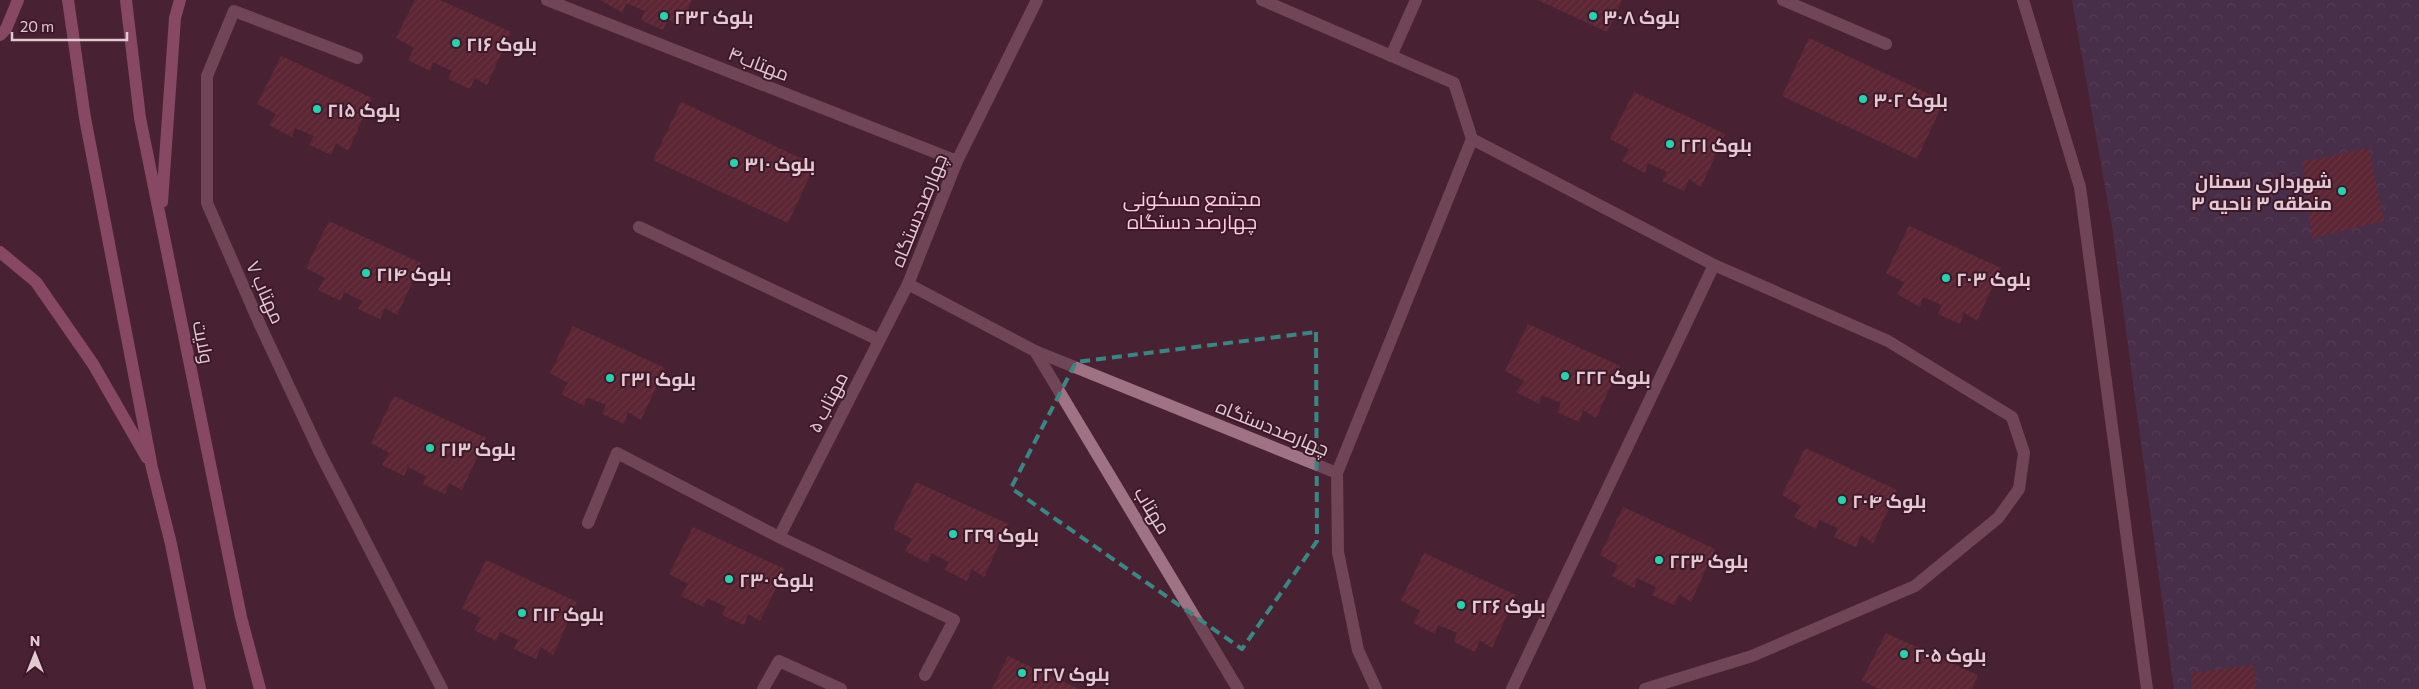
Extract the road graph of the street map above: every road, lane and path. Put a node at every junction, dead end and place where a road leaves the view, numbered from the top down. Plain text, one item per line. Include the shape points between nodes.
1 (18, 0) edge
2 (68, 0) edge
3 (126, 0) edge
4 (180, 0) edge
5 (547, 0) edge
6 (1037, 0) edge
7 (1262, 0) edge
8 (1416, 0) edge
9 (1783, 0) edge
10 (2023, 0) edge
11 (0, 35) edge
12 (1886, 44) dead end
13 (1391, 56) junction
14 (357, 58) dead end
15 (1472, 139) junction
16 (957, 161) junction
17 (160, 219) junction
18 (639, 227) dead end
19 (0, 252) edge
20 (1714, 264) junction
21 (908, 284) junction
22 (879, 340) junction
23 (1035, 351) junction
24 (152, 468) junction
25 (1337, 473) junction
26 (588, 523) dead end
27 (779, 537) junction
28 (925, 675) dead end
29 (200, 689) edge
30 (260, 689) edge
31 (442, 689) edge
32 (763, 689) edge
33 (841, 689) edge
34 (1238, 689) edge
35 (1376, 689) edge
36 (1512, 689) edge
37 (1645, 689) edge
38 (2147, 689) edge

1 - 11 main road via 6,29
2 - 24 main road via 85,118
3 - 17 main road, ولایت via 140,118
4 - 17 main road via 175,18
5 - 16 street, مهتاب۴
6 - 16 street, چهارصددستگاه
7 - 13 street
8 - 13 street
9 - 12 street
10 - 38 street via 2080,187
13 - 15 street via 1454,83
14 - 31 street, مهتاب ۷ via 234,11 207,76 207,204 321,455
15 - 20 street
15 - 25 street, چهارصددستگاه
16 - 21 street, چهارصددستگاه
17 - 30 main road, ولایت via 241,617
18 - 22 street
19 - 24 main road via 36,282 93,364
20 - 36 street
20 - 37 street via 1888,342 2012,416 2024,453 2019,489 1998,518 1915,586 1752,656
21 - 22 street, مهتاب ۵
21 - 23 street, چهارصددستگاه
22 - 27 street, مهتاب ۵
23 - 25 street, چهارصددستگاه
23 - 34 street, مهتاب
24 - 29 main road
25 - 35 street via 1338,552 1358,650
26 - 27 street via 617,453
27 - 28 street via 954,620
32 - 33 street via 779,661

